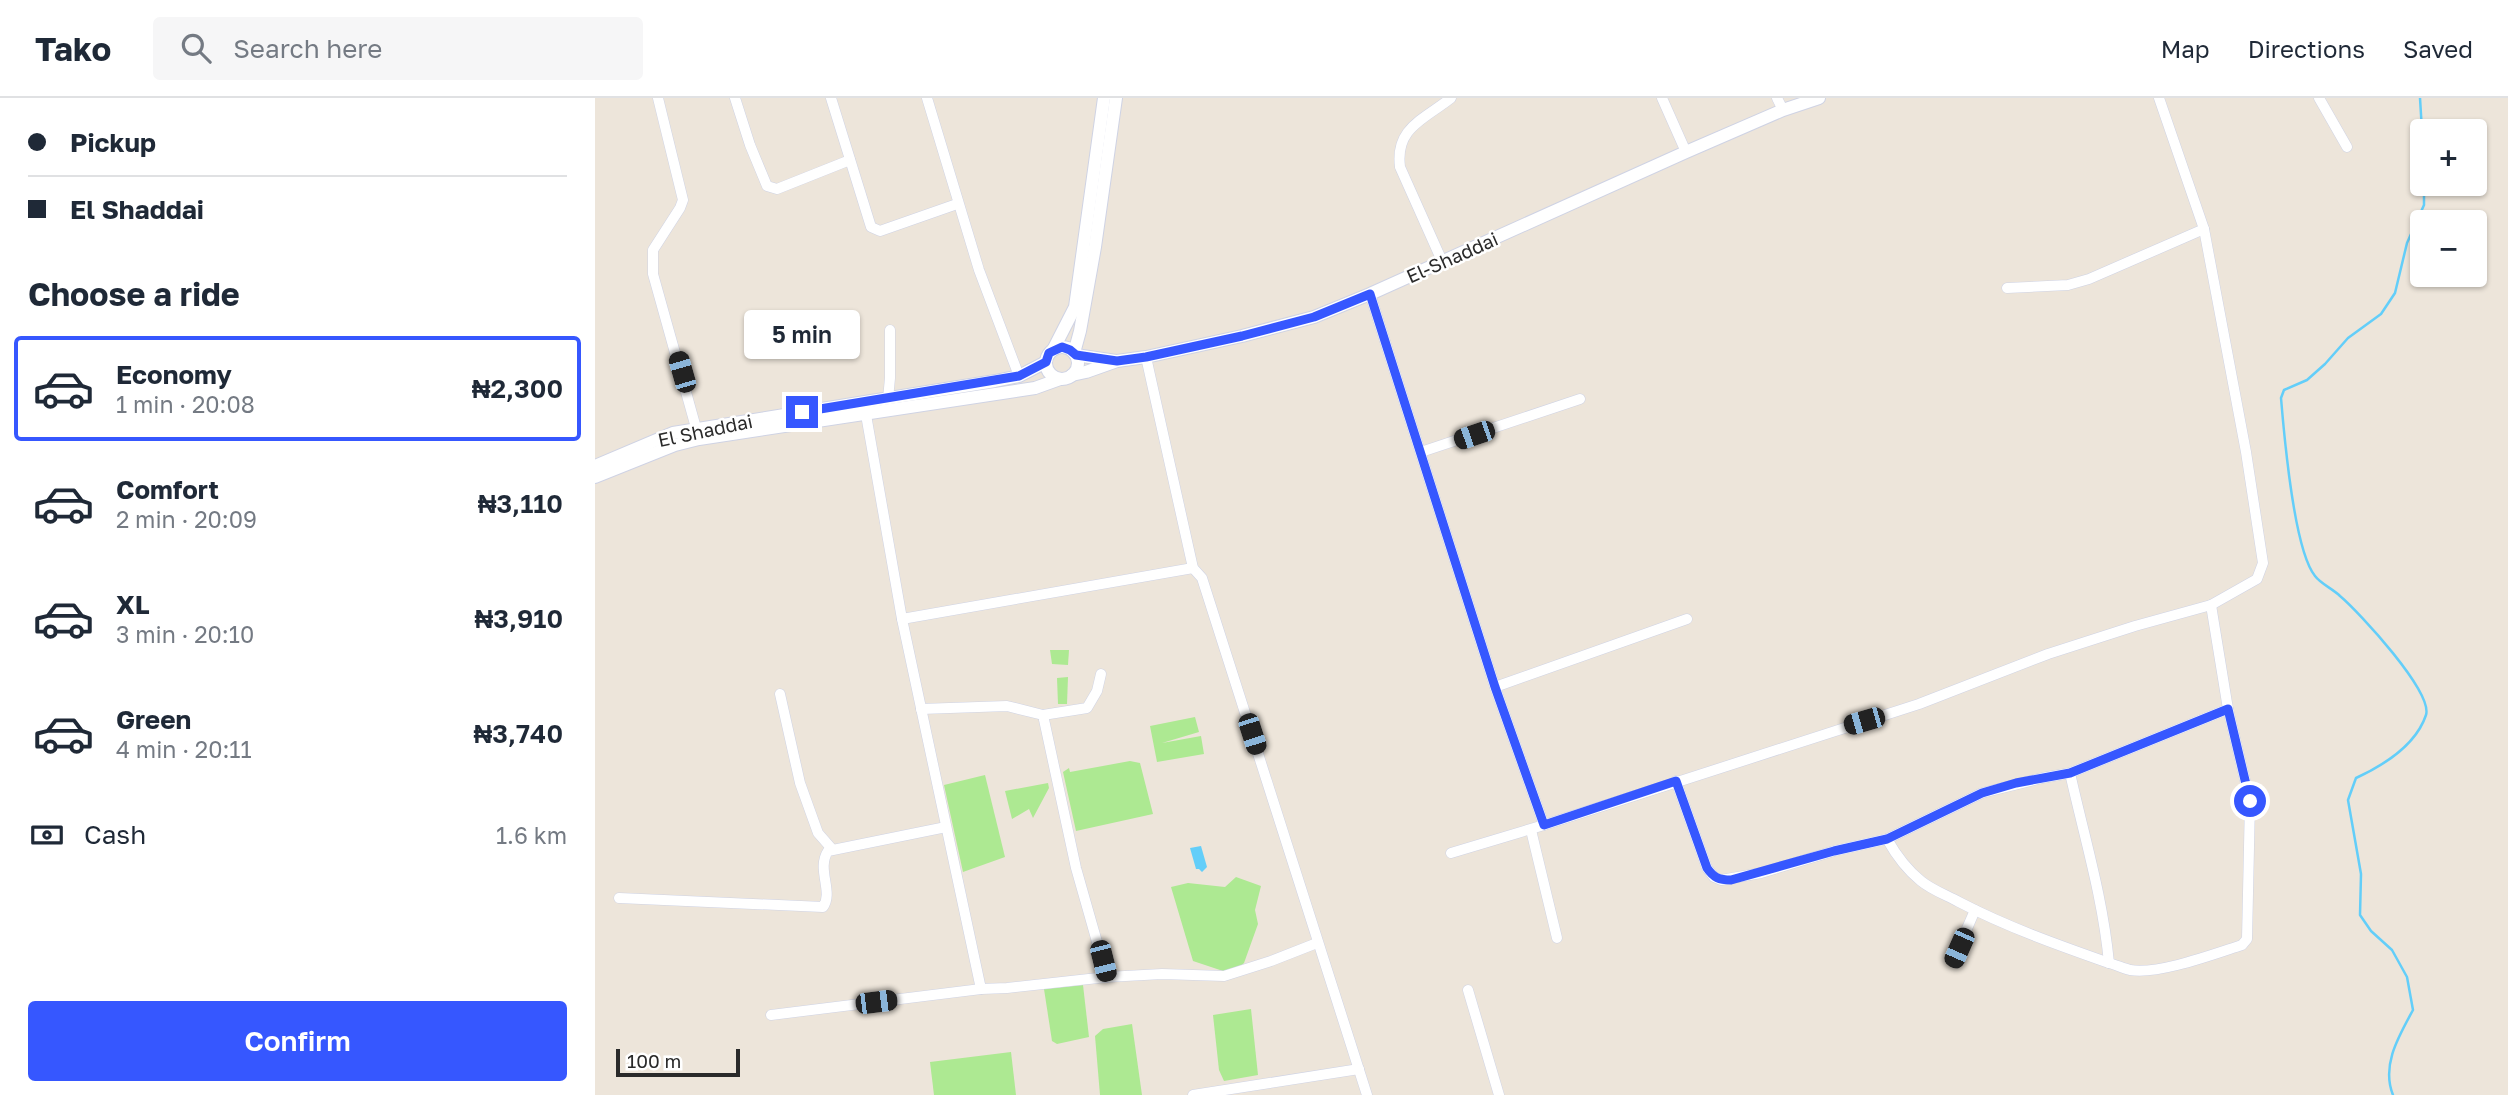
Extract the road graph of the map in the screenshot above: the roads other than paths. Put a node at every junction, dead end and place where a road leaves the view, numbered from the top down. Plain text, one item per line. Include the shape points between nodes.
1 (658, 98) edge
2 (736, 98) edge
3 (831, 98) edge
4 (927, 98) edge
5 (1104, 98) edge
6 (1116, 98) edge
7 (1451, 98) edge
8 (1662, 98) edge
9 (1777, 98) edge
10 (1818, 98) edge
11 (2159, 98) edge
12 (2319, 98) edge
13 (1783, 110) junction
14 (2347, 148) dead end
15 (1686, 152) junction
16 (850, 160) junction
17 (1102, 161) junction
18 (957, 204) junction
19 (2204, 229) junction
20 (1442, 261) junction
21 (2007, 288) dead end
22 (1370, 294) junction
23 (890, 330) dead end
24 (1053, 350) junction
25 (1075, 354) junction
26 (1146, 357) junction
27 (1117, 361) junction
28 (1046, 362) junction
29 (1019, 376) junction
30 (1066, 377) junction
31 (888, 399) junction
32 (1580, 399) dead end
33 (865, 407) junction
34 (698, 434) junction
35 (1422, 453) junction
36 (595, 466) edge
37 (595, 477) edge
38 (1193, 568) junction
39 (2211, 605) junction
40 (902, 619) junction
41 (1687, 619) dead end
42 (1101, 674) dead end
43 (1495, 687) junction
44 (780, 694) dead end
45 (921, 709) junction
46 (2228, 709) junction
47 (1043, 715) junction
48 (2070, 773) junction
49 (1676, 781) junction
50 (1544, 825) junction
51 (946, 827) junction
52 (1531, 830) junction
53 (1887, 839) junction
54 (832, 849) junction
55 (1451, 853) dead end
56 (619, 898) dead end
57 (1975, 910) junction
58 (1557, 938) dead end
59 (1317, 943) junction
60 (1953, 961) dead end
61 (2109, 962) junction
62 (1107, 977) junction
63 (981, 989) junction
64 (1468, 990) dead end
65 (771, 1015) dead end
66 (1359, 1069) junction
67 (1193, 1095) edge
68 (1367, 1095) edge
69 (1499, 1095) edge

1 - 34 street via 683,200 653,250 653,274
2 - 16 street via 767,186 777,189
3 - 16 street
4 - 18 street
5 - 17 street
6 - 17 street
7 - 20 street via 1404,134 1398,154
8 - 15 street
9 - 13 street
10 - 13 street, El-Shaddai
11 - 19 street
12 - 14 street
13 - 15 street, El-Shaddai
15 - 20 street, El-Shaddai
16 - 18 street via 875,230
17 - 24 street via 1075,307
17 - 25 street via 1095,247
18 - 29 street
19 - 21 street via 2079,282
19 - 39 street via 2263,563 2257,579
20 - 22 street, El-Shaddai
22 - 26 street, El-Shaddai via 1314,317
22 - 35 street
23 - 31 street
24 - 25 street via 1062,347
24 - 28 street
25 - 27 street
25 - 30 street via 1077,366
26 - 27 street, El-Shaddai
26 - 38 street
27 - 30 street, El-Shaddai
28 - 29 street
28 - 30 street via 1048,371
29 - 31 street
30 - 33 street, El-Shaddai via 1035,388
31 - 33 street
32 - 35 street
33 - 34 street
33 - 40 street
34 - 36 street, El Shaddai via 656,440
34 - 37 street
35 - 43 street
38 - 40 street
38 - 59 street via 1202,578
39 - 46 street
39 - 49 street via 2061,650 1908,707
40 - 45 street
41 - 43 street
42 - 47 street via 1087,708
43 - 50 street
44 - 54 street via 800,783 818,833
45 - 47 street via 988,705
45 - 51 street
46 - 48 street
46 - 61 street via 2250,810 2246,943 2181,964 2131,970
47 - 62 street via 1076,868
48 - 53 street via 1982,793
48 - 61 street via 2106,923
49 - 50 street
49 - 53 street via 1707,868 1721,880
50 - 52 street
51 - 54 street
51 - 63 street
52 - 55 street
52 - 58 street
53 - 57 street via 1921,881
54 - 56 street via 822,866 827,899 823,907
57 - 60 street
57 - 61 street
59 - 62 street via 1224,976
59 - 66 street
62 - 63 street
63 - 65 street
64 - 69 street
66 - 67 street
66 - 68 street

